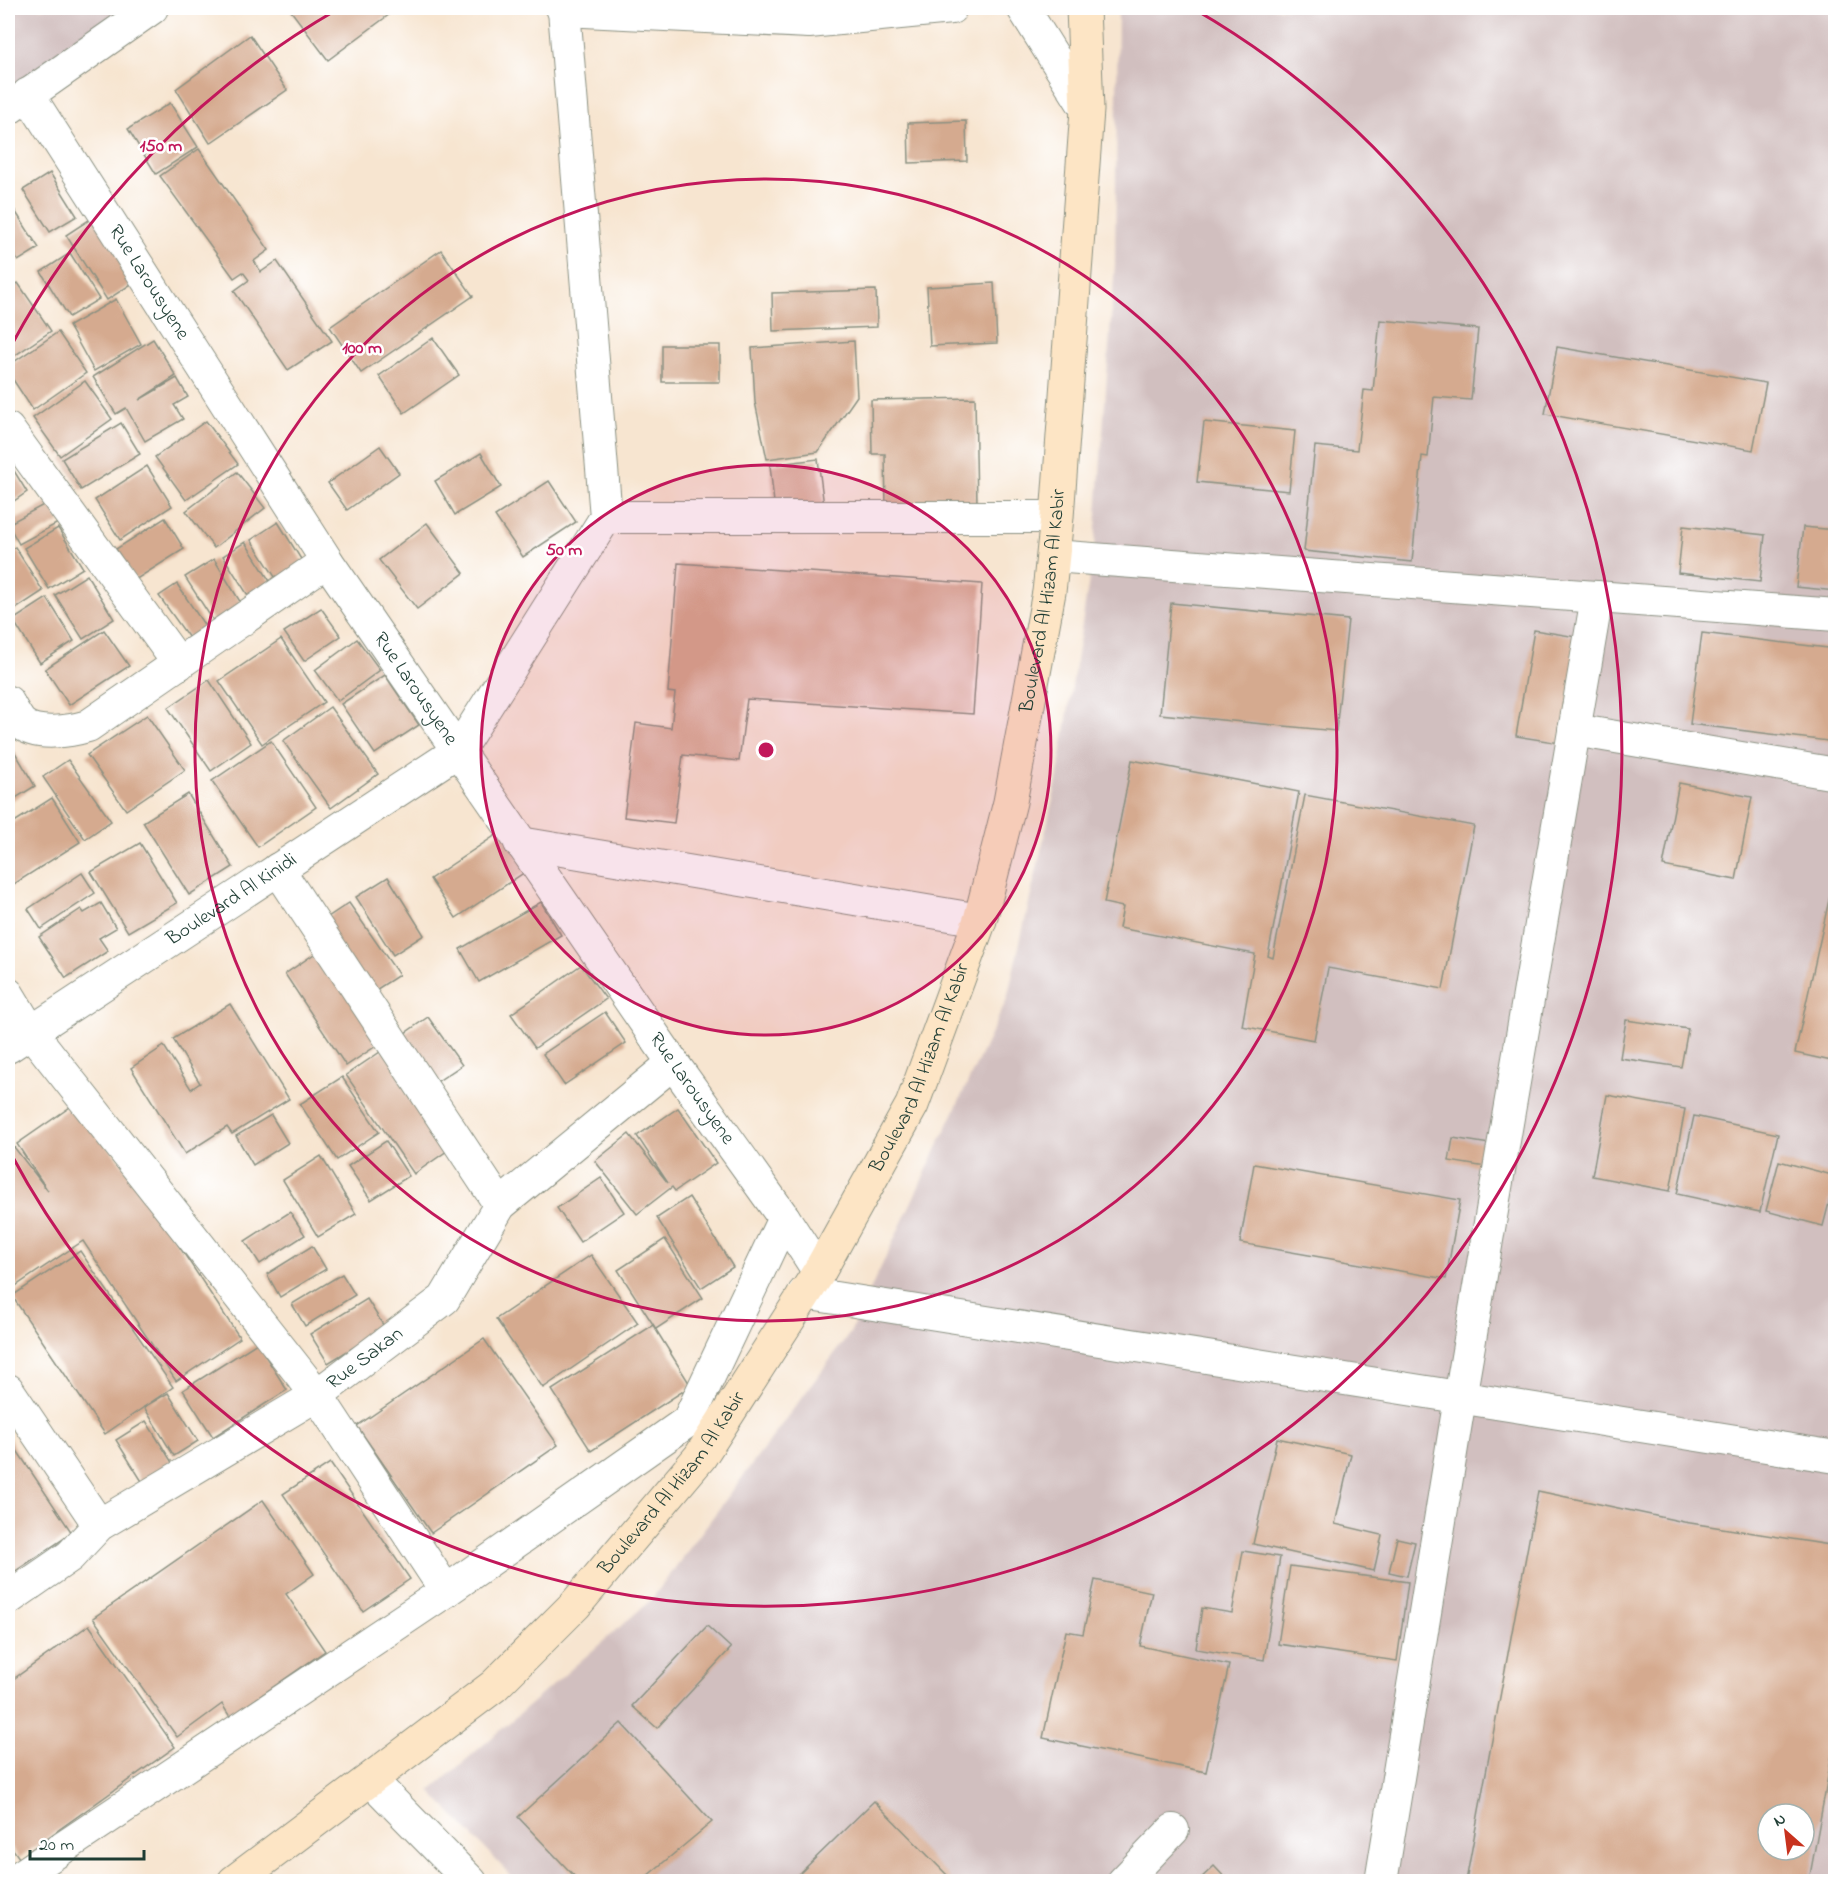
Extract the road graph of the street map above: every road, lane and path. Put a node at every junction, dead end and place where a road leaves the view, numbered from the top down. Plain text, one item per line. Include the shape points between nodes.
1 (152, 8) edge
2 (951, 8) edge
3 (1023, 8) edge
4 (1083, 8) edge
5 (563, 9) edge
6 (810, 15) edge
7 (18, 102) edge
8 (1087, 110) junction
9 (8, 429) edge
10 (606, 517) junction
11 (1057, 518) junction
12 (1053, 556) junction
13 (327, 561) junction
14 (1597, 597) junction
15 (1836, 615) edge
16 (179, 664) junction
17 (8, 702) edge
18 (1574, 730) junction
19 (458, 751) junction
20 (1836, 774) edge
21 (520, 843) junction
22 (278, 869) junction
23 (980, 920) junction
24 (8, 994) edge
25 (19, 1039) edge
26 (673, 1063) junction
27 (500, 1205) junction
28 (784, 1218) junction
29 (812, 1283) junction
30 (8, 1390) edge
31 (317, 1395) junction
32 (1460, 1398) junction
33 (1836, 1457) edge
34 (99, 1525) junction
35 (446, 1591) junction
36 (8, 1599) edge
37 (371, 1780) junction
38 (1173, 1830) dead end
39 (12, 1881) edge
40 (234, 1881) edge
41 (471, 1881) edge
42 (1123, 1881) edge
43 (1381, 1881) edge

1 - 7 street
2 - 6 street
3 - 8 street
4 - 8 main road, Boulevard Al Hizam Al Kabir
5 - 6 street
5 - 10 street
7 - 13 street, Rue Larousyene
8 - 11 main road, Boulevard Al Hizam Al Kabir
9 - 16 street
10 - 11 street
10 - 19 street
11 - 12 main road, Boulevard Al Hizam Al Kabir
12 - 14 street
12 - 23 main road, Boulevard Al Hizam Al Kabir via 1010,802
13 - 16 street
13 - 19 street, Rue Larousyene
14 - 15 street
14 - 18 street
16 - 17 street via 102,718 68,731 34,729 22,724
18 - 20 street
18 - 32 street
19 - 21 street, Rue Larousyene
19 - 22 street, Boulevard Al Kinidi
21 - 23 street
21 - 26 street, Rue Larousyene
22 - 25 street, Boulevard Al Kinidi
22 - 27 street
23 - 29 main road, Boulevard Al Hizam Al Kabir via 912,1106
24 - 25 street
25 - 31 street
26 - 27 street, Rue Sakan
26 - 28 street, Rue Larousyene
27 - 31 street, Rue Sakan via 444,1299
28 - 29 street, Rue Larousyene
28 - 35 street via 688,1421
29 - 32 street
29 - 37 main road, Boulevard Al Hizam Al Kabir via 700,1457 575,1605 494,1686
30 - 34 street
31 - 34 street, Rue Sakan
31 - 35 street
32 - 33 street
32 - 43 street
34 - 36 street, Rue Sakan via 70,1556
35 - 39 street
37 - 40 main road, Boulevard Al Hizam Al Kabir
37 - 41 street
38 - 42 street

